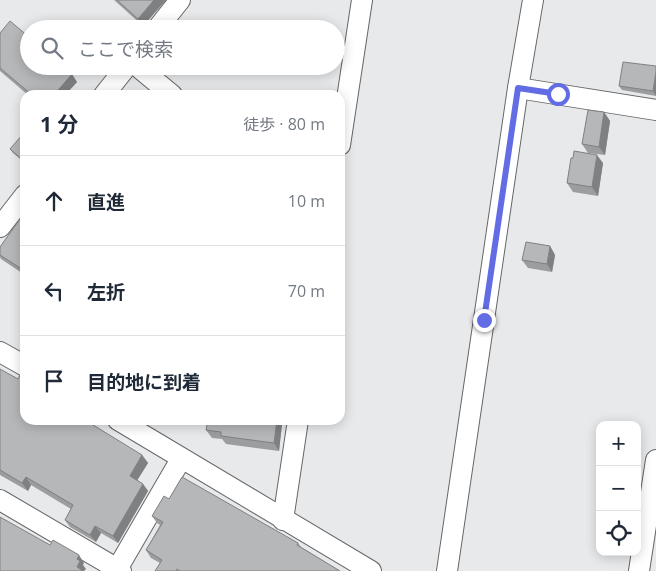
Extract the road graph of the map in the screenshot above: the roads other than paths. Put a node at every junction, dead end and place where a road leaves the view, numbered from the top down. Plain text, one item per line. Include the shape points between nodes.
1 (180, 0) edge
2 (362, 0) edge
3 (533, 0) edge
4 (164, 20) edge
5 (120, 75) edge
6 (148, 75) edge
7 (518, 88) junction
8 (108, 90) edge
9 (166, 90) edge
10 (656, 110) edge
11 (345, 112) edge
12 (20, 202) edge
13 (0, 227) edge
14 (0, 352) edge
15 (20, 363) edge
16 (129, 425) edge
17 (297, 425) edge
18 (181, 459) junction
19 (656, 460) edge
20 (0, 500) edge
21 (283, 520) junction
22 (118, 570) edge
23 (371, 571) edge
24 (447, 571) edge
25 (639, 571) edge

1 - 4 street
2 - 11 street
3 - 7 street
5 - 8 street
6 - 9 street
7 - 10 street
7 - 24 street
12 - 13 street
14 - 15 street
16 - 18 street
17 - 21 street
18 - 21 street
18 - 22 street
19 - 25 street
20 - 22 street
21 - 23 street

